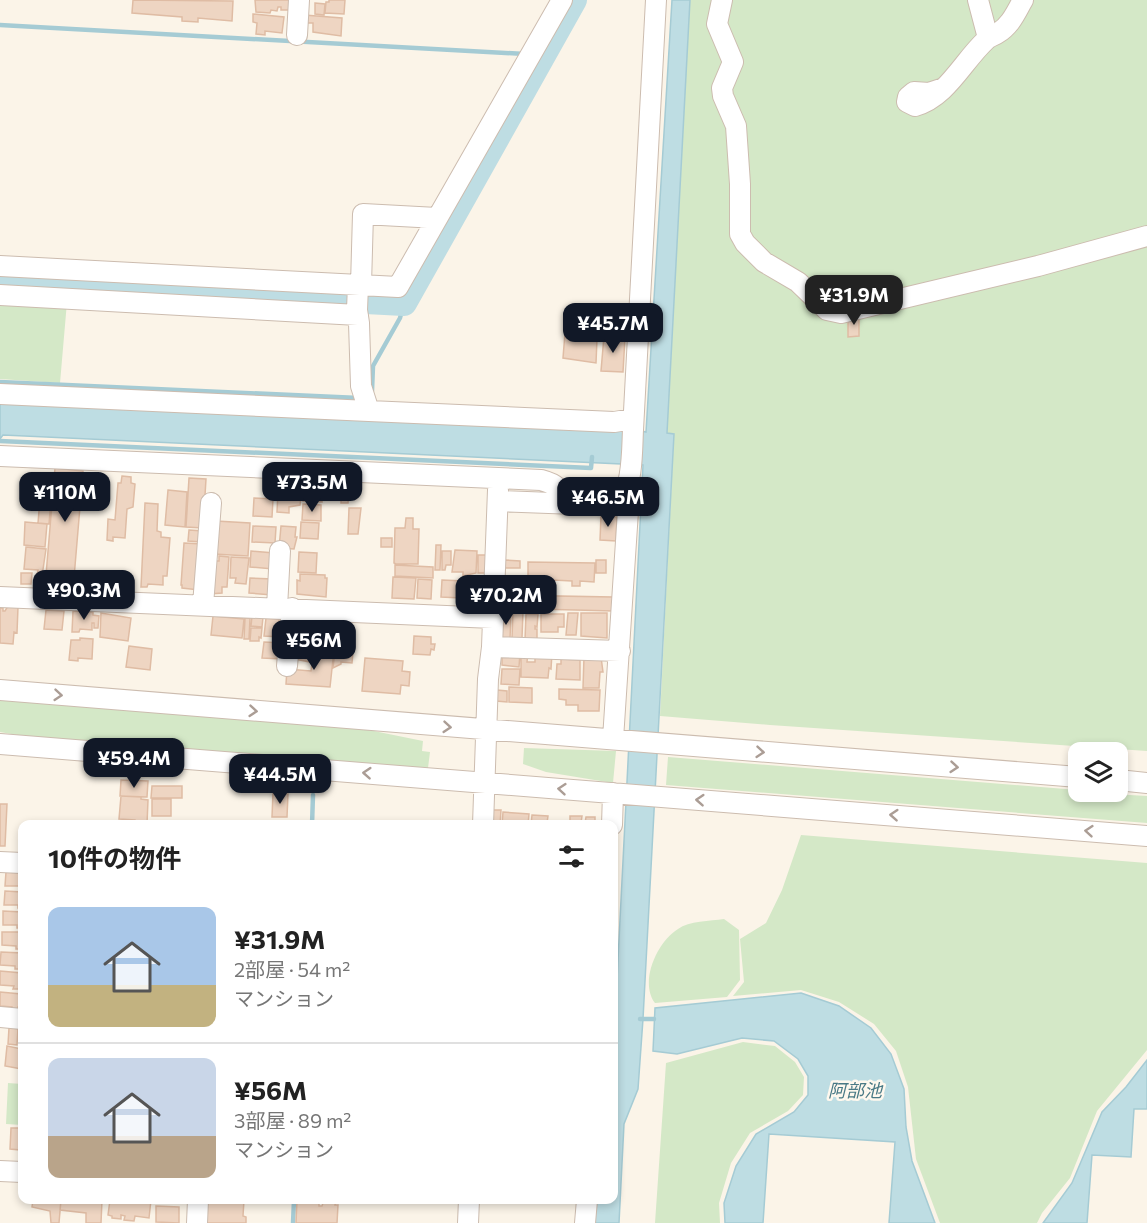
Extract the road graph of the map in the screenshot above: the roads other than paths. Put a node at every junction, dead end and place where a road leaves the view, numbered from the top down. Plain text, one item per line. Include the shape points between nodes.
1 (299, 0) edge
2 (562, 0) edge
3 (656, 0) edge
4 (722, 0) edge
5 (978, 0) edge
6 (1023, 0) edge
7 (297, 35) dead end
8 (988, 38) junction
9 (944, 88) dead end
10 (437, 218) junction
11 (1147, 236) edge
12 (0, 266) edge
13 (0, 295) edge
14 (358, 297) junction
15 (0, 394) edge
16 (366, 401) junction
17 (633, 424) junction
18 (0, 456) edge
19 (497, 478) junction
20 (621, 497) junction
21 (498, 501) junction
22 (211, 503) dead end
23 (565, 503) junction
24 (280, 551) dead end
25 (0, 597) edge
26 (203, 605) junction
27 (285, 608) junction
28 (493, 618) junction
29 (492, 647) junction
30 (620, 651) junction
31 (287, 666) dead end
32 (0, 690) edge
33 (486, 730) junction
34 (618, 739) junction
35 (0, 744) edge
36 (1068, 776) edge
37 (1128, 781) edge
38 (485, 782) junction
39 (1147, 783) edge
40 (617, 794) junction
41 (483, 820) edge
42 (613, 820) edge
43 (1147, 836) edge
44 (0, 862) edge
45 (18, 863) edge
46 (0, 1017) edge
47 (18, 1019) edge
48 (0, 1171) edge
49 (18, 1172) edge
50 (198, 1204) edge
51 (469, 1204) edge
52 (587, 1204) edge
53 (197, 1223) edge
54 (468, 1223) edge
55 (585, 1223) edge

1 - 7 street
2 - 10 street
3 - 17 street
4 - 11 street via 717,24 733,62 722,88 736,126 740,234 764,262 798,282 827,310 842,313 1038,267
5 - 8 street
6 - 8 street via 1011,22
8 - 9 street
10 - 14 street via 398,287
10 - 14 street via 363,214
12 - 14 street
13 - 14 street
14 - 16 street
15 - 16 street
16 - 17 street
17 - 20 street via 628,479
18 - 19 street
19 - 21 street
19 - 23 street via 554,483
20 - 23 street via 603,505
20 - 30 street via 628,511
21 - 23 street
21 - 28 street
22 - 26 street
24 - 27 street
25 - 26 street
26 - 27 street
27 - 28 street
27 - 31 street
28 - 29 street
29 - 30 street
29 - 33 street
30 - 34 street
32 -> 33 street
33 - 34 street
33 - 38 street
34 -> 36 street
38 -> 35 street
37 - 39 street
40 -> 38 street
38 - 41 street
40 - 42 street
43 -> 40 street
44 - 45 street
46 - 47 street
48 - 49 street
50 - 53 street
51 - 54 street
52 - 55 street

